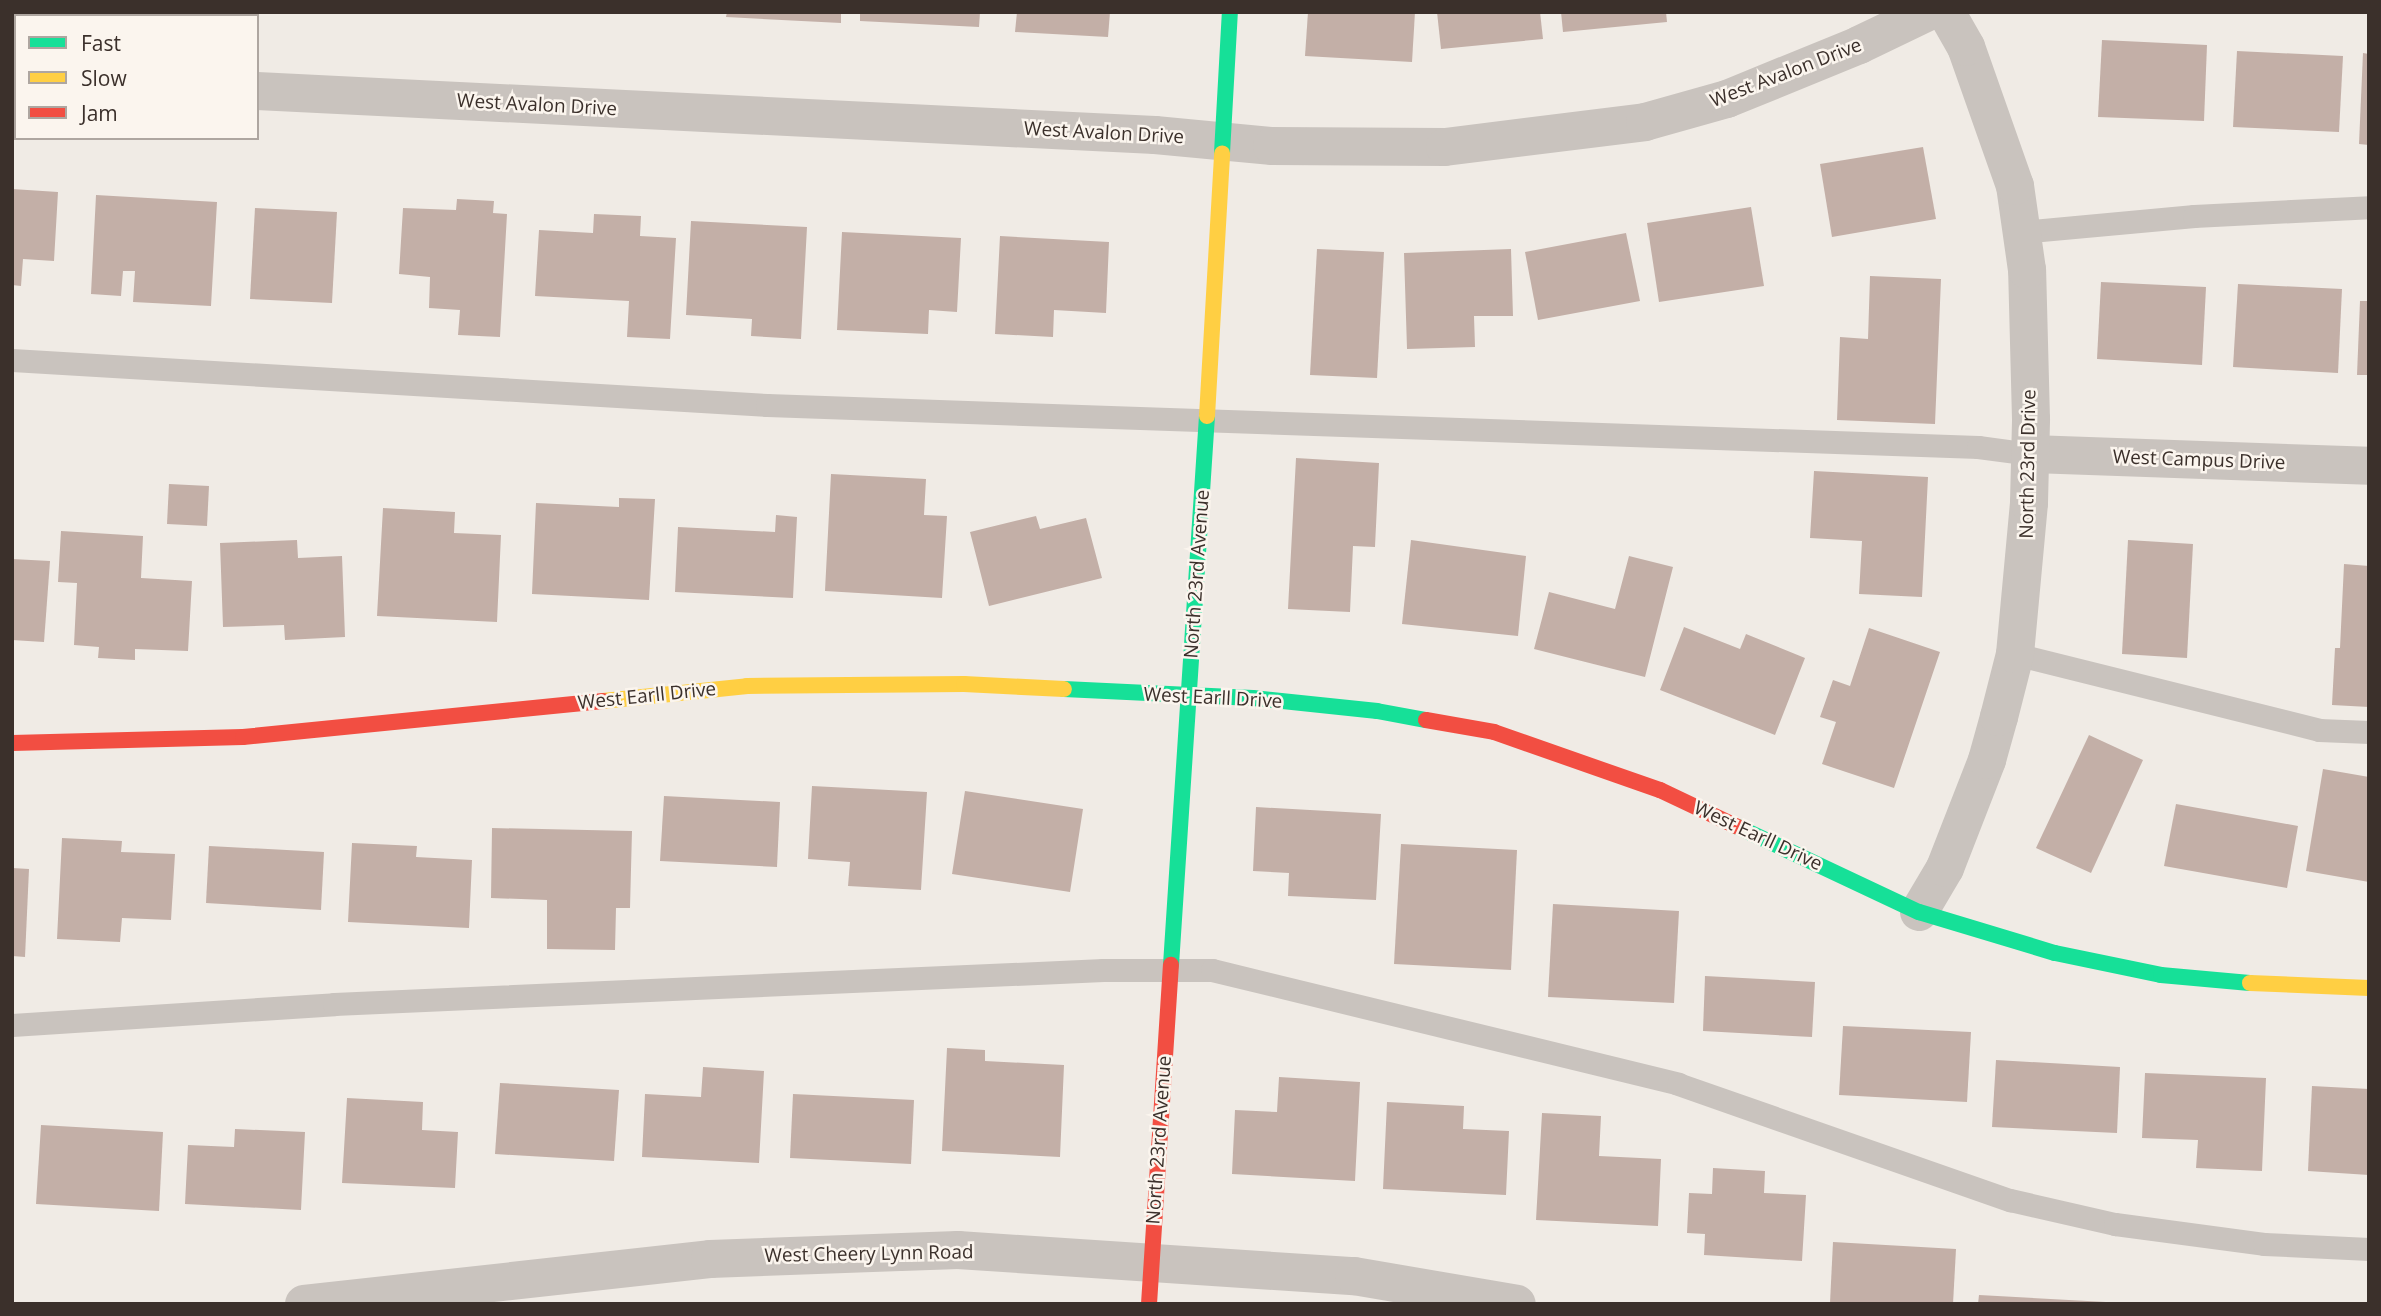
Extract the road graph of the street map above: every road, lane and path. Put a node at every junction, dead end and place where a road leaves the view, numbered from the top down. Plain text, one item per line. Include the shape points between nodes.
1 (1230, 12) edge
2 (1928, 12) edge
3 (1946, 12) edge
4 (259, 91) edge
5 (1222, 141) junction
6 (2369, 207) edge
7 (2021, 232) junction
8 (12, 360) edge
9 (1207, 422) junction
10 (2030, 454) junction
11 (2369, 466) edge
12 (2015, 654) junction
13 (1189, 695) junction
14 (2369, 732) edge
15 (12, 743) edge
16 (1919, 912) junction
17 (1170, 970) junction
18 (2369, 988) edge
19 (12, 1025) edge
20 (2369, 1250) edge
21 (1152, 1264) junction
22 (304, 1304) edge
23 (1149, 1304) edge
24 (1517, 1304) edge

1 - 5 street, North 23rd Avenue
2 - 5 street, West Avalon Drive via 1859,46 1727,99 1645,122 1445,148
3 - 7 street, North 23rd Drive via 1966,47 2015,186
4 - 5 street, West Avalon Drive
5 - 9 street, North 23rd Avenue
6 - 7 lane via 2194,216
7 - 10 street, North 23rd Drive via 2027,270
8 - 9 lane via 767,405
9 - 10 lane via 1978,447
9 - 13 street, North 23rd Avenue
10 - 11 street, West Campus Drive
10 - 12 street, North 23rd Drive
12 - 14 lane via 2319,730
12 - 16 street, North 23rd Drive via 1987,760 1945,868
13 - 15 street, West Earll Drive via 964,684 747,686 243,737
13 - 16 street, West Earll Drive via 1377,711 1494,732 1660,790
13 - 17 street, North 23rd Avenue
16 - 18 street, West Earll Drive via 2055,953 2161,975 2240,984
17 - 19 lane via 334,1004
17 - 20 lane via 1212,970 1320,994 1678,1084 2010,1200 2115,1224 2264,1244
17 - 21 street, North 23rd Avenue
21 - 22 street, West Cheery Lynn Road via 958,1250 710,1259
21 - 23 street, North 23rd Avenue
21 - 24 street, West Cheery Lynn Road via 1354,1276

